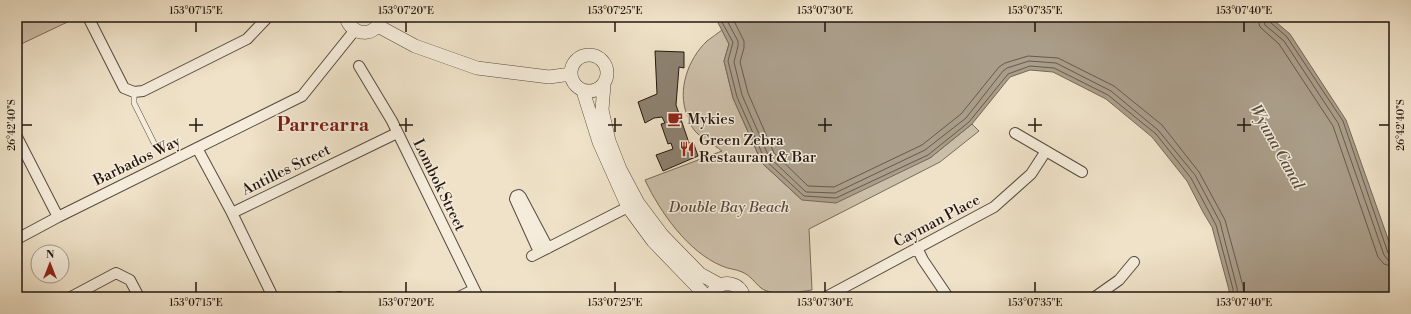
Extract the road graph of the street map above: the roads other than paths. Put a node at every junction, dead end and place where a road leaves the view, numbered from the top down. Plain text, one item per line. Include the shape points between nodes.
1 (88, 17) edge
2 (346, 17) edge
3 (266, 19) dead end
4 (380, 21) edge
5 (355, 30) junction
6 (359, 66) dead end
7 (571, 74) junction
8 (604, 85) junction
9 (583, 91) junction
10 (134, 92) junction
11 (397, 133) junction
12 (1015, 133) dead end
13 (17, 137) edge
14 (156, 147) dead end
15 (197, 148) junction
16 (1046, 151) junction
17 (1082, 172) dead end
18 (628, 206) junction
19 (232, 213) junction
20 (58, 217) junction
21 (17, 239) edge
22 (917, 248) junction
23 (540, 252) junction
24 (1134, 262) dead end
25 (720, 285) junction
26 (476, 293) edge
27 (71, 297) edge
28 (139, 297) edge
29 (273, 297) edge
30 (459, 297) edge
31 (706, 297) edge
32 (711, 297) edge
33 (744, 297) edge
34 (826, 297) edge
35 (948, 297) edge
36 (1095, 297) edge

1 - 10 street via 124,88
2 - 5 street via 350,27
3 - 10 street via 247,39 143,91
4 - 5 street via 370,32
4 - 7 street via 415,46 477,68 549,77
5 - 15 street, Barbados Way via 302,96
6 - 11 street, Lombok Street
7 - 8 street via 575,62 586,55 592,55 607,66 607,79
7 - 9 street via 574,84
8 - 9 street via 595,91
8 - 25 street via 602,110 609,140 620,169 638,203 662,235 700,274
9 - 18 street via 599,142
10 - 14 lane via 134,103
11 - 19 street, Antilles Street
11 - 26 street, Lombok Street
12 - 16 street
13 - 20 street
15 - 19 street
15 - 20 street, Barbados Way
16 - 17 street
16 - 22 street, Cayman Place via 1031,174 994,207
18 - 23 street
18 - 31 street via 653,241
19 - 29 street
20 - 21 street, Barbados Way
22 - 34 street, Cayman Place
22 - 35 street
23 - 23 street via 514,199 516,196 521,197
24 - 36 street via 1119,280
25 - 32 street
25 - 33 street via 734,285 741,290
26 - 30 street
27 - 28 street via 116,273 130,280

